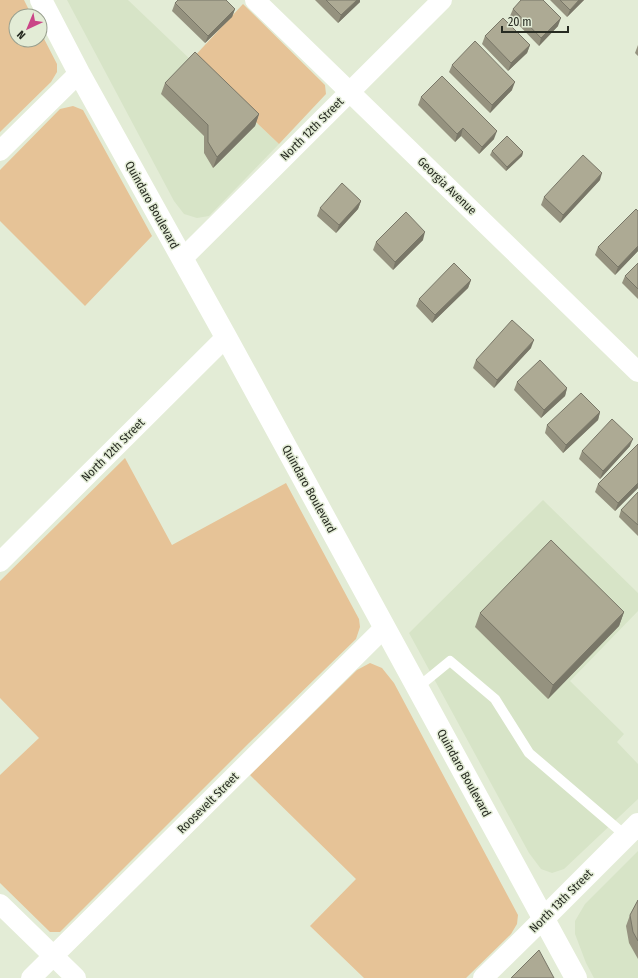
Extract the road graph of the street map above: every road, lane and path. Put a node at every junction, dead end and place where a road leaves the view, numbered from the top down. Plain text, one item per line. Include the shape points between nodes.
1 (41, 0) edge
2 (255, 0) edge
3 (442, 0) edge
4 (79, 74) junction
5 (350, 91) junction
6 (0, 151) edge
7 (182, 259) junction
8 (226, 337) junction
9 (638, 372) edge
10 (0, 562) edge
11 (384, 628) junction
12 (417, 688) junction
13 (632, 830) edge
14 (0, 904) edge
15 (544, 918) junction
16 (53, 956) junction
17 (31, 978) edge
18 (76, 978) edge
19 (483, 978) edge
20 (576, 978) edge

1 - 4 main road, Quindaro Boulevard
2 - 5 street, Georgia Avenue
3 - 5 street, North 12th Street
4 - 6 street
4 - 7 main road, Quindaro Boulevard
5 - 7 street, North 12th Street
5 - 9 street, Georgia Avenue
7 - 8 main road, Quindaro Boulevard
8 - 10 street, North 12th Street
8 - 11 main road, Quindaro Boulevard
11 - 12 main road, Quindaro Boulevard
11 - 16 street, Roosevelt Street
12 - 13 lane via 450,662 495,699 529,754
12 - 15 main road, Quindaro Boulevard
13 - 15 main road, North 13th Street
14 - 16 street
15 - 19 street, North 13th Street
15 - 20 main road, Quindaro Boulevard
16 - 17 street, Roosevelt Street
16 - 18 street

